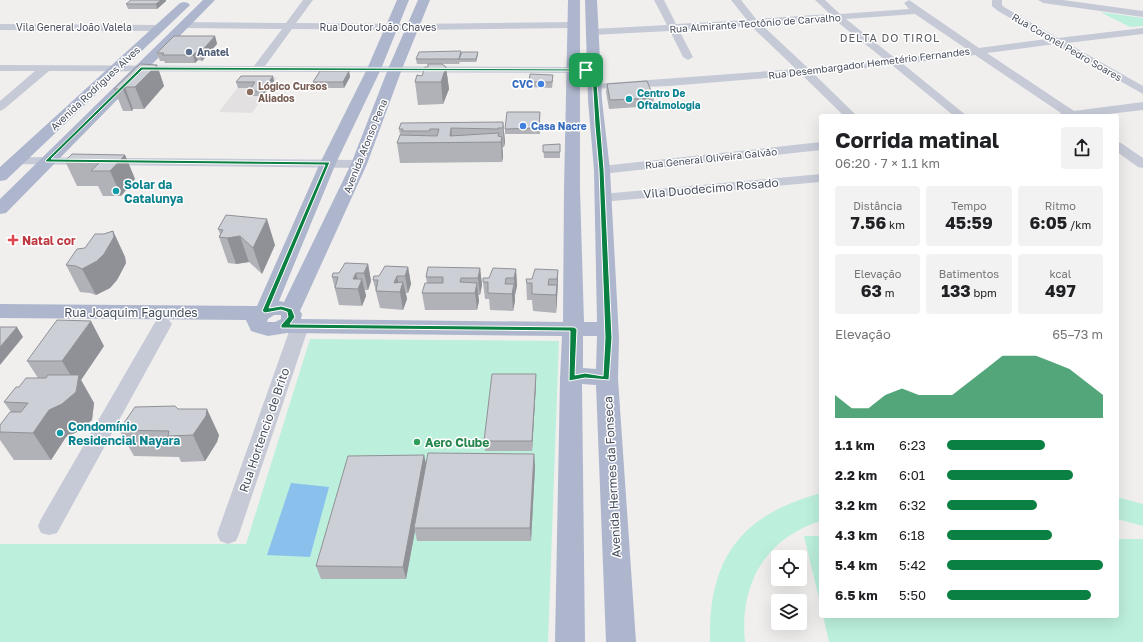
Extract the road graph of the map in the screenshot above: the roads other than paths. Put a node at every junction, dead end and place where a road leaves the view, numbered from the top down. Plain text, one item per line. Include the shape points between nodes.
1 (190, 0) edge
2 (209, 0) edge
3 (308, 0) edge
4 (402, 0) edge
5 (424, 0) edge
6 (574, 0) edge
7 (591, 0) edge
8 (659, 0) edge
9 (736, 0) edge
10 (820, 0) edge
11 (907, 0) edge
12 (997, 0) edge
13 (1042, 0) edge
14 (1078, 5) junction
15 (917, 11) junction
16 (1143, 14) edge
17 (838, 17) junction
18 (1105, 18) dead end
19 (754, 23) junction
20 (185, 24) junction
21 (573, 25) junction
22 (1119, 25) dead end
23 (288, 26) junction
24 (0, 27) edge
25 (392, 27) junction
26 (413, 27) junction
27 (673, 28) junction
28 (155, 30) junction
29 (592, 32) junction
30 (1138, 32) edge
31 (1143, 38) edge
32 (169, 40) junction
33 (1059, 41) junction
34 (977, 51) junction
35 (688, 56) dead end
36 (894, 62) junction
37 (0, 68) edge
38 (46, 68) junction
39 (258, 68) junction
40 (115, 69) junction
41 (141, 69) junction
42 (374, 69) junction
43 (395, 69) junction
44 (574, 70) junction
45 (805, 72) junction
46 (595, 80) junction
47 (1143, 91) edge
48 (1143, 106) edge
49 (0, 107) edge
50 (849, 114) edge
51 (959, 114) edge
52 (1067, 114) edge
53 (1085, 114) edge
54 (819, 146) edge
55 (1119, 147) edge
56 (17, 161) junction
57 (47, 161) junction
58 (328, 163) junction
59 (359, 164) junction
60 (1143, 164) edge
61 (602, 170) junction
62 (0, 176) edge
63 (819, 178) edge
64 (602, 198) junction
65 (0, 209) edge
66 (0, 311) edge
67 (262, 317) junction
68 (291, 319) junction
69 (0, 323) edge
70 (164, 324) junction
71 (574, 325) junction
72 (607, 330) junction
73 (571, 379) junction
74 (606, 379) junction
75 (49, 526) dead end
76 (228, 534) dead end
77 (570, 642) edge
78 (622, 642) edge

1 - 28 main road, Avenida Rodrigues Alves
2 - 20 main road, Avenida Rodrigues Alves
3 - 23 street
4 - 25 main road, Avenida Afonso Pena
5 - 26 main road, Avenida Afonso Pena
6 - 21 main road
7 - 29 main road, Avenida Hermes da Fonseca
8 - 27 street
9 - 19 street
10 - 17 street
11 - 15 street
12 - 33 street, Rua Coronel Pedro Soares via 997,6 1001,9
13 - 14 street
14 - 16 street
14 - 18 street
15 - 17 street, Rua Almirante Teotônio de Carvalho
15 - 34 street
17 - 19 street, Rua Almirante Teotônio de Carvalho
17 - 36 street
19 - 27 street, Rua Almirante Teotônio de Carvalho
19 - 45 street
20 - 23 street, Rua Doutor João Chaves
20 - 28 main road via 178,20
20 - 32 main road, Avenida Rodrigues Alves
21 - 26 street, Rua Doutor João Chaves
21 - 44 main road
22 - 30 street
23 - 25 street, Rua Doutor João Chaves
23 - 39 street
24 - 28 street, Vila General João Valela
25 - 26 street, Rua Doutor João Chaves
25 - 42 main road, Avenida Afonso Pena
26 - 43 main road, Avenida Afonso Pena
27 - 29 street, Rua Almirante Teotônio de Carvalho
27 - 35 street
28 - 32 main road via 153,43
28 - 40 main road, Avenida Rodrigues Alves
29 - 46 main road, Avenida Hermes da Fonseca
30 - 31 street
30 - 33 street, Rua Desembargador Hemetério Fernandes
32 - 41 main road, Avenida Rodrigues Alves
33 - 34 street, Rua Desembargador Hemetério Fernandes
33 - 47 street, Rua Coronel Pedro Soares
34 - 36 street, Rua Desembargador Hemetério Fernandes
34 - 52 street
36 - 45 street, Rua Desembargador Hemetério Fernandes
36 - 51 street
37 - 38 street, Rua Desembargador Hemetério Fernandes
38 - 40 street, Rua Desembargador Hemetério Fernandes
38 - 49 street
39 - 41 street, Rua Desembargador Hemetério Fernandes
39 - 42 street, Rua Desembargador Hemetério Fernandes
40 - 41 street, Rua Desembargador Hemetério Fernandes
40 - 56 main road, Avenida Rodrigues Alves
41 - 57 main road, Avenida Rodrigues Alves
42 - 43 street, Rua Desembargador Hemetério Fernandes
42 - 58 main road, Avenida Afonso Pena
43 - 44 street, Rua Desembargador Hemetério Fernandes
43 - 59 main road, Avenida Afonso Pena
44 - 46 street, Rua Desembargador Hemetério Fernandes
44 - 71 main road
45 - 46 street, Rua Desembargador Hemetério Fernandes via 704,81
45 - 50 street
46 - 61 main road, Avenida Hermes da Fonseca
48 - 53 street
54 - 61 street, Rua General Oliveira Galvão
55 - 60 street
56 - 57 street
56 - 62 main road, Avenida Rodrigues Alves
57 - 58 street
57 - 65 main road, Avenida Rodrigues Alves
58 - 59 street
58 - 67 main road, Avenida Afonso Pena
59 - 68 main road, Avenida Afonso Pena
61 - 64 main road, Avenida Hermes da Fonseca
63 - 64 street, Vila Duodecimo Rosado
64 - 72 main road, Avenida Hermes da Fonseca
66 - 67 main road, Rua Joaquim Fagundes
67 - 68 main road via 281,308
67 - 70 main road, Rua Joaquim Fagundes
68 - 71 main road
68 - 76 street, Rua Hortencio de Brito
69 - 70 main road, Rua Joaquim Fagundes
70 - 75 street
71 - 72 main road
71 - 73 main road
72 - 74 main road, Avenida Hermes da Fonseca
73 - 74 main road via 585,375
73 - 77 main road
74 - 78 main road, Avenida Hermes da Fonseca

